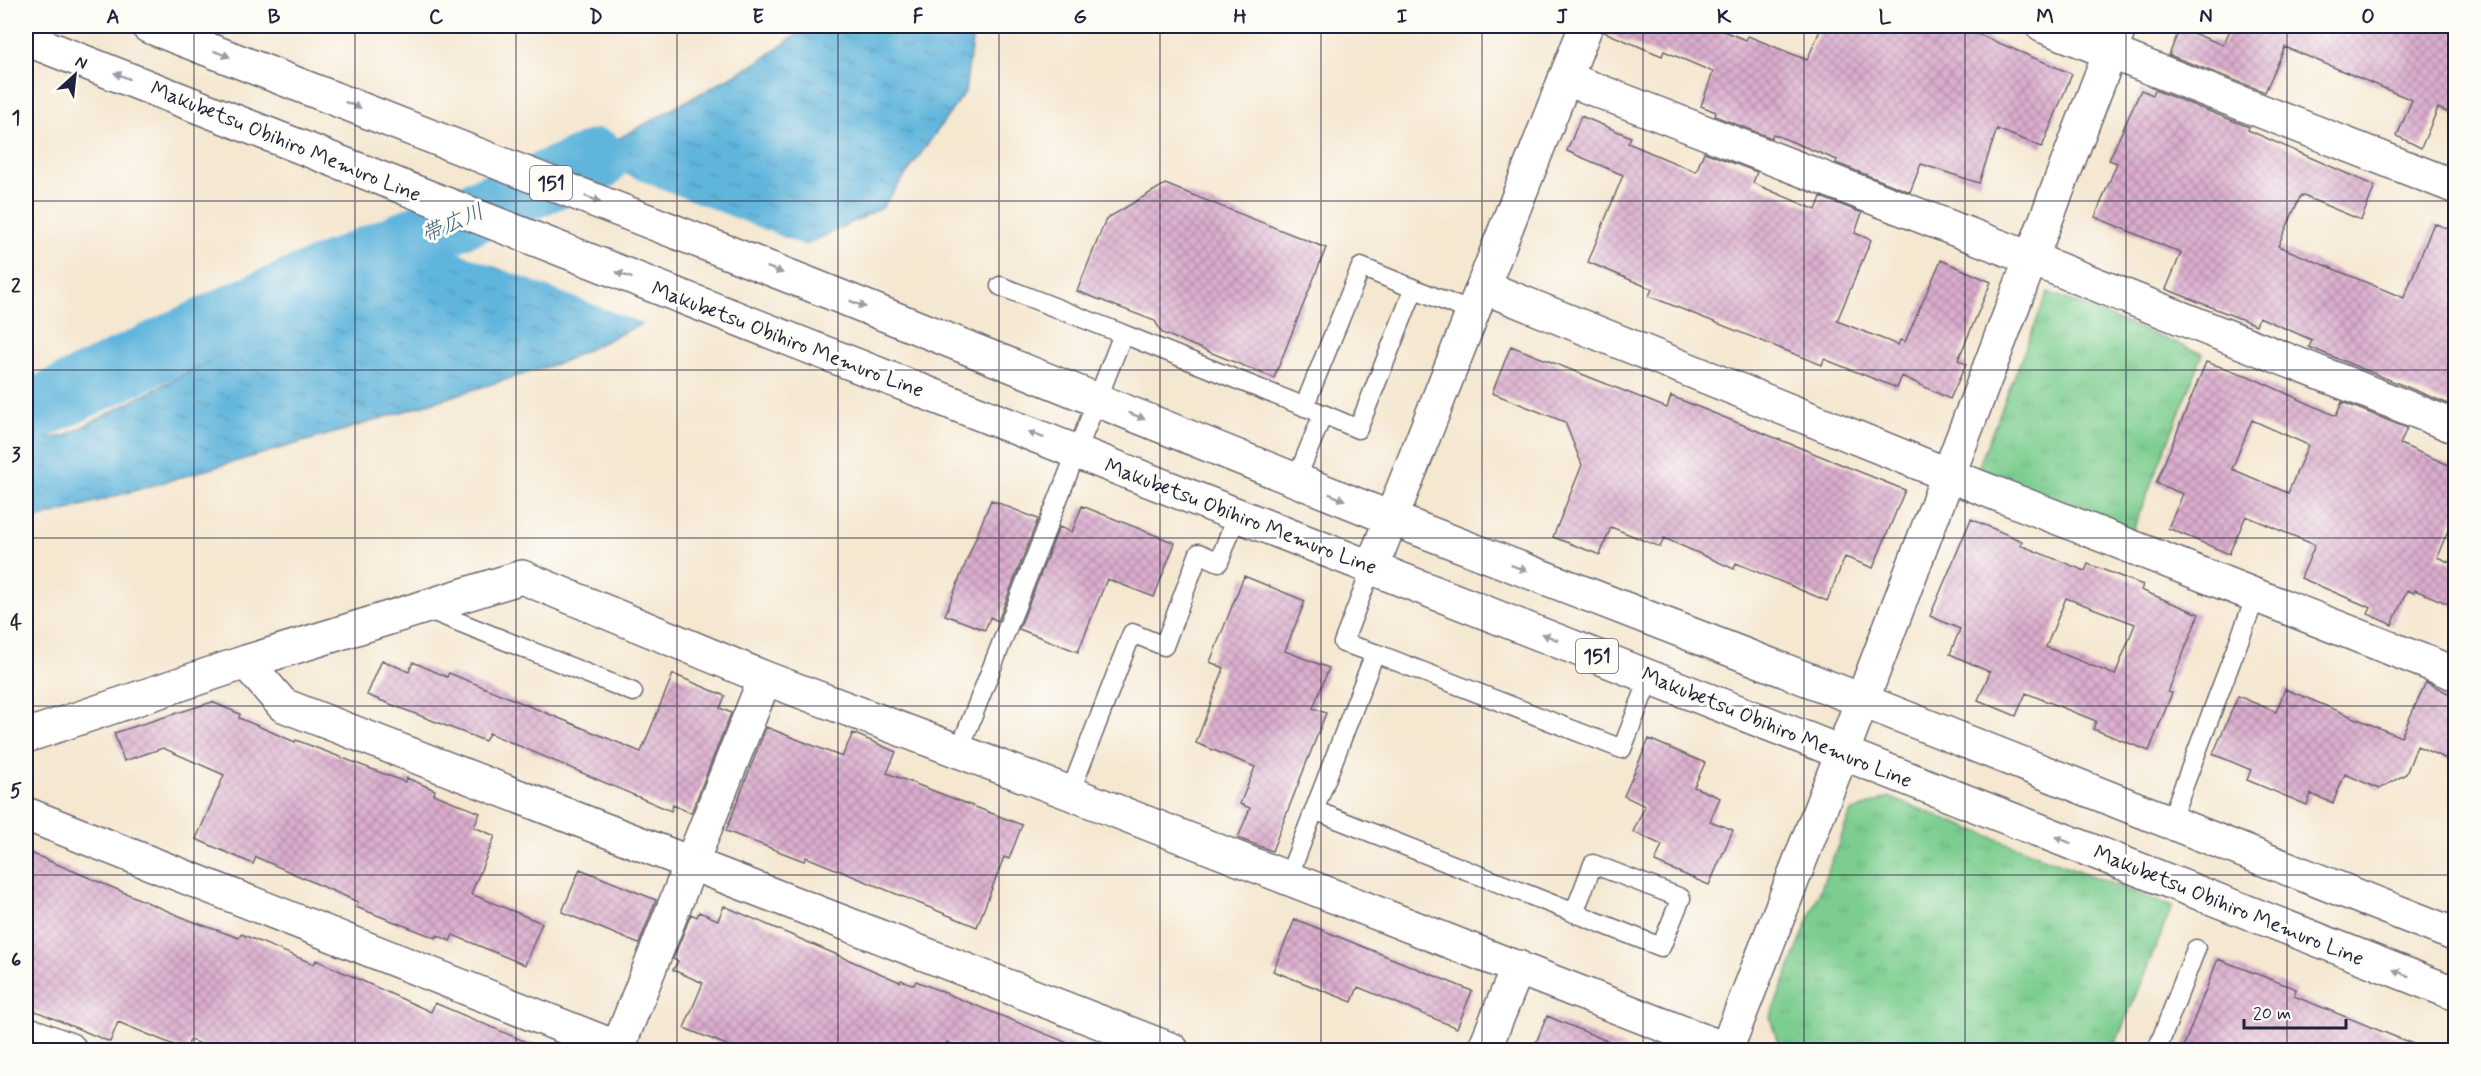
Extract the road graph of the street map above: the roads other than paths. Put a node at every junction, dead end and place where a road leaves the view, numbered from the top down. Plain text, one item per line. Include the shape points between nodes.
1 (148, 26) edge
2 (1586, 26) edge
3 (2043, 26) edge
4 (26, 39) edge
5 (2115, 39) edge
6 (1565, 78) junction
7 (2456, 187) edge
8 (2032, 259) junction
9 (1000, 286) dead end
10 (1414, 289) junction
11 (1479, 300) junction
12 (1123, 334) junction
13 (1096, 400) junction
14 (1304, 407) junction
15 (1323, 414) junction
16 (2456, 427) edge
17 (1076, 451) junction
18 (1946, 474) junction
19 (1296, 480) junction
20 (1237, 514) junction
21 (1390, 518) junction
22 (1372, 567) junction
23 (2256, 596) junction
24 (422, 607) junction
25 (1375, 653) junction
26 (246, 662) junction
27 (2456, 674) edge
28 (1650, 677) junction
29 (765, 678) junction
30 (633, 692) dead end
31 (1861, 700) junction
32 (26, 736) edge
33 (959, 751) junction
34 (1842, 753) junction
35 (1070, 793) junction
36 (1314, 810) junction
37 (26, 814) edge
38 (2170, 822) junction
39 (692, 864) junction
40 (1288, 878) junction
41 (1574, 913) junction
42 (2456, 935) edge
43 (2196, 949) dead end
44 (1518, 967) junction
45 (2456, 994) edge
46 (26, 1033) edge
47 (70, 1050) edge
48 (619, 1050) edge
49 (1172, 1050) edge
50 (1484, 1050) edge
51 (1726, 1050) edge
52 (2157, 1050) edge

1 -> 13 street, 151
2 - 6 street
3 - 5 street
17 -> 4 street, Makubetsu Obihiro Memuro Line / 151
5 - 7 street
5 - 8 street
6 - 8 street
6 - 11 street
8 - 16 street
8 - 18 street
9 - 12 lane
10 - 11 lane
10 - 14 lane via 1361,267
10 - 15 lane via 1358,429
11 - 18 street
11 - 21 street
12 - 13 lane
12 - 14 lane
13 - 17 lane
13 -> 19 street, 151
14 - 15 lane
15 - 19 lane
17 - 20 street, Makubetsu Obihiro Memuro Line / 151
17 - 33 lane
18 - 23 street
18 - 31 street
19 -> 21 street, 151
20 - 22 street, Makubetsu Obihiro Memuro Line / 151
20 - 35 lane via 1219,562 1199,553 1164,646 1132,633
21 - 22 street
21 -> 31 street, 151
22 - 25 lane via 1343,642
28 -> 22 street, Makubetsu Obihiro Memuro Line / 151
23 - 27 street
23 - 38 lane
24 - 26 street
24 - 29 street via 522,577
24 - 30 lane
25 - 28 lane via 1622,749
25 - 36 lane
26 - 32 street
26 - 39 street via 283,705
28 - 34 street, Makubetsu Obihiro Memuro Line / 151
29 - 33 street
29 - 39 street
31 - 34 street
31 - 38 street, 151
33 - 35 street
45 -> 34 street, Makubetsu Obihiro Memuro Line / 151
34 - 51 street
35 - 40 street
36 - 40 lane
36 - 41 lane
37 - 48 street
38 - 42 street, 151
39 - 48 street
39 - 49 street
40 - 44 street
41 - 41 lane via 1661,947 1681,898 1593,864
43 - 52 lane
44 - 50 street
44 - 51 street
46 - 47 street

